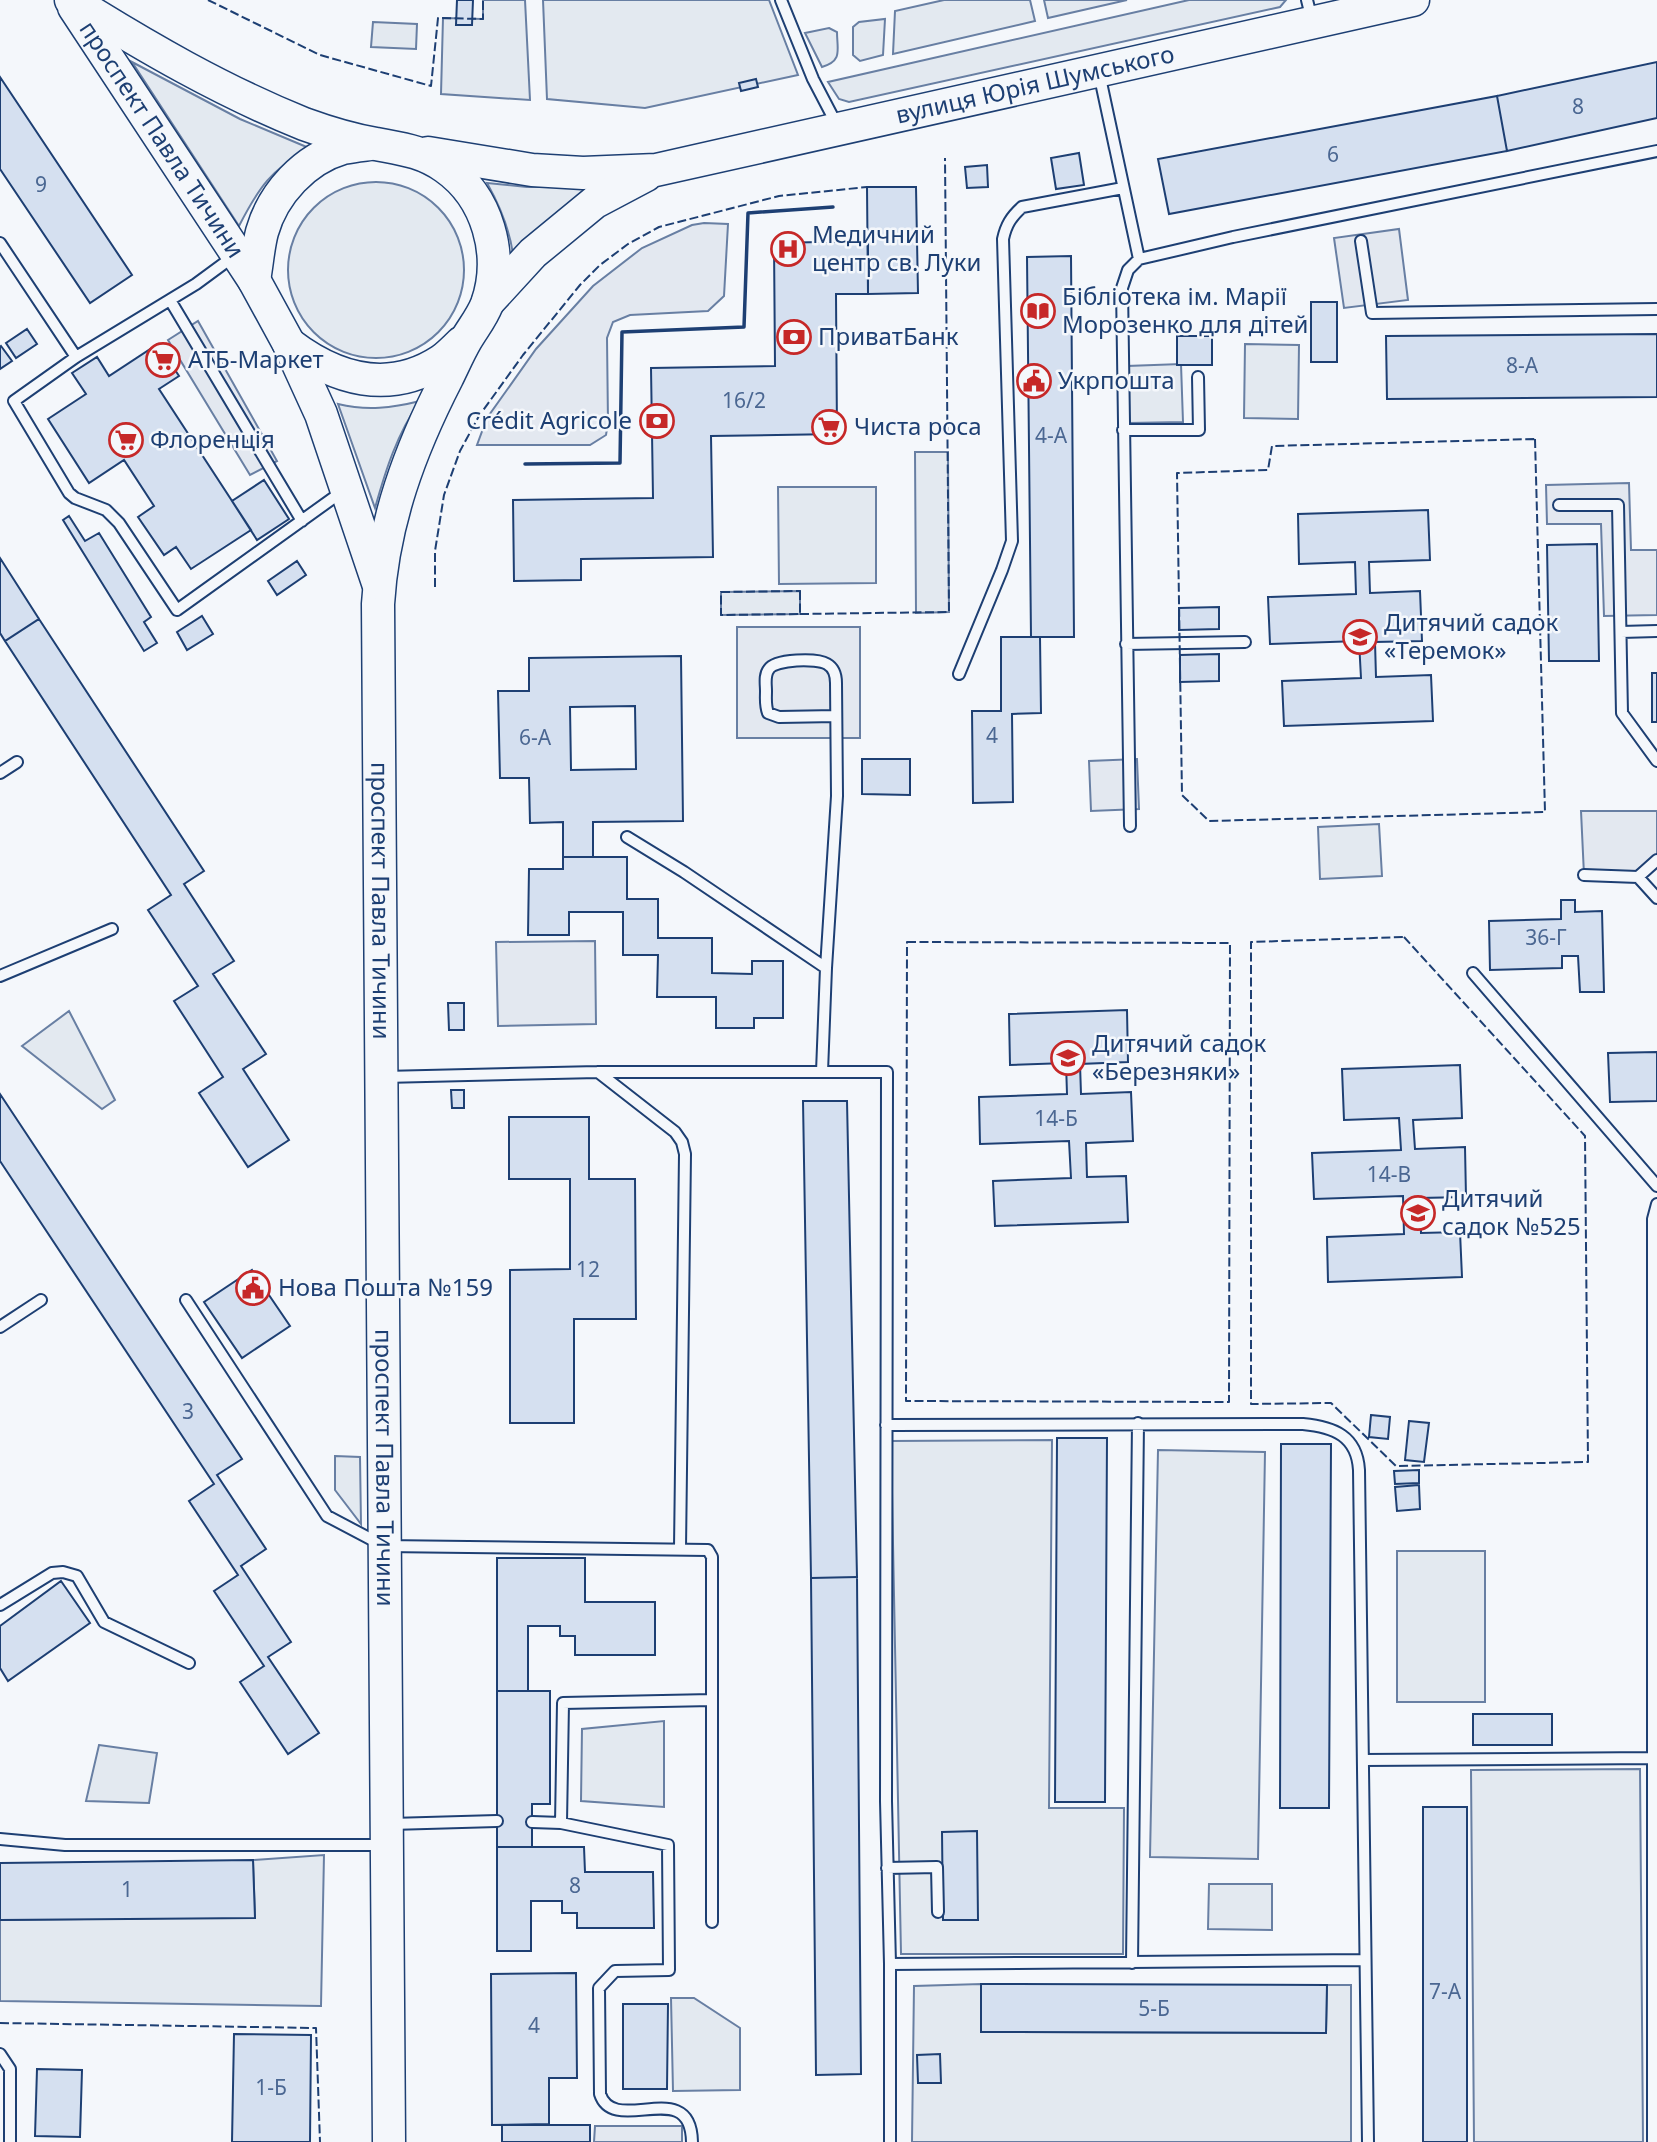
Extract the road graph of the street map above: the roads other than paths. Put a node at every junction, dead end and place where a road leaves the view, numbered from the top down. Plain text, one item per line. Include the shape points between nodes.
1 (70, 0) edge
2 (781, 0) edge
3 (1413, 0) edge
4 (1310, 11) edge
5 (1098, 71) junction
6 (838, 128) junction
7 (372, 144) junction
8 (416, 151) junction
9 (1657, 151) edge
10 (656, 170) junction
11 (1123, 188) junction
12 (1361, 241) dead end
13 (0, 243) edge
14 (236, 255) junction
15 (1139, 259) junction
16 (254, 280) junction
17 (170, 300) junction
18 (488, 302) junction
19 (1657, 309) edge
20 (467, 339) junction
21 (289, 344) junction
22 (76, 357) junction
23 (1198, 376) dead end
24 (1123, 430) junction
25 (346, 489) junction
26 (1559, 505) dead end
27 (302, 522) junction
28 (379, 585) junction
29 (1657, 631) edge
30 (1621, 632) junction
31 (1245, 642) dead end
32 (1126, 644) junction
33 (959, 674) dead end
34 (836, 716) junction
35 (1657, 761) edge
36 (17, 762) dead end
37 (0, 773) edge
38 (1130, 826) dead end
39 (627, 837) dead end
40 (1657, 860) edge
41 (1584, 874) dead end
42 (1638, 877) junction
43 (1657, 898) edge
44 (112, 929) dead end
45 (826, 968) junction
46 (1472, 973) dead end
47 (0, 976) edge
48 (598, 1072) junction
49 (822, 1072) junction
50 (382, 1077) junction
51 (1657, 1186) edge
52 (1657, 1204) edge
53 (41, 1300) dead end
54 (186, 1300) dead end
55 (0, 1327) edge
56 (1138, 1423) junction
57 (886, 1425) junction
58 (384, 1546) junction
59 (680, 1548) junction
60 (0, 1605) edge
61 (190, 1663) dead end
62 (712, 1700) junction
63 (1653, 1758) junction
64 (1363, 1760) junction
65 (497, 1821) dead end
66 (532, 1822) dead end
67 (561, 1823) junction
68 (388, 1834) junction
69 (0, 1839) edge
70 (887, 1868) junction
71 (937, 1912) dead end
72 (712, 1922) dead end
73 (1365, 1961) junction
74 (1132, 1963) junction
75 (890, 1964) junction
76 (0, 2054) edge
77 (10, 2142) edge
78 (390, 2142) edge
79 (692, 2142) edge
80 (890, 2142) edge
81 (1368, 2142) edge
82 (1653, 2142) edge

1 - 7 street, проспект Павла Тичини via 229,92 307,125
1 - 14 street, проспект Павла Тичини
2 - 6 lane
3 - 4 street, вулиця Юрія Шумського
4 - 5 street, вулиця Юрія Шумського
5 - 6 street, вулиця Юрія Шумського
5 - 11 lane
6 - 10 street, вулиця Юрія Шумського
7 - 8 street, проспект Павла Тичини
7 - 16 street, проспект Павла Тичини via 343,148 316,160 292,179 274,203 263,231
8 - 10 street, вулиця Юрія Шумського via 532,170
8 - 18 street, проспект Павла Тичини via 446,168 472,192 489,226 494,264
9 - 15 lane
10 - 18 street, вулиця Юрія Шумського via 595,202 533,253
11 - 15 lane
11 - 33 lane via 1022,207 1006,227 1012,541
12 - 19 lane via 1372,313
13 - 22 lane
14 - 16 street, проспект Павла Тичини
14 - 17 lane
15 - 24 lane via 1128,270 1122,288
16 - 21 street, проспект Павла Тичини
17 - 22 lane
17 - 27 lane
18 - 20 street, проспект Павла Тичини
20 - 21 street, проспект Павла Тичини via 440,362 408,376 374,380 340,374
20 - 28 street, проспект Павла Тичини via 419,433 394,505
21 - 25 street, проспект Павла Тичини via 321,414
22 - 27 lane via 14,401 69,493 106,510 119,523 177,610
23 - 24 lane via 1199,430
24 - 32 lane
25 - 27 lane
25 - 28 street, проспект Павла Тичини
26 - 30 lane via 1618,505
28 - 50 street, проспект Павла Тичини
29 - 30 lane
30 - 35 lane via 1622,713
31 - 32 lane
32 - 38 lane
34 - 34 lane via 835,673 829,665 782,662 769,668 768,713 779,717
34 - 45 lane via 837,796
36 - 37 lane
39 - 45 lane
40 - 42 lane
41 - 42 lane
42 - 43 lane
44 - 47 lane
45 - 49 lane
46 - 51 lane
48 - 49 lane
48 - 50 lane
48 - 59 lane via 675,1132 685,1154
49 - 57 lane via 887,1072
50 - 58 street, проспект Павла Тичини
52 - 63 lane via 1653,1219
53 - 55 lane
54 - 58 lane via 327,1516
56 - 57 lane
56 - 64 lane via 1303,1424 1320,1426 1352,1443 1358,1457
56 - 74 lane
57 - 70 lane
58 - 59 lane
58 - 68 street, проспект Павла Тичини
59 - 62 lane via 708,1550 712,1557
60 - 61 lane via 52,1573 77,1576 104,1622
62 - 67 lane via 563,1703
62 - 72 lane
63 - 64 lane
63 - 82 lane
64 - 73 lane
65 - 68 lane
66 - 67 lane
67 - 79 lane via 668,1845 670,1970 615,1971 599,1988 600,2094 614,2110 672,2109 682,2113
68 - 69 lane via 65,1845
68 - 78 street, проспект Павла Тичини
70 - 71 lane via 937,1867
70 - 75 lane
73 - 74 lane
73 - 81 lane
74 - 75 lane
75 - 80 lane
76 - 77 lane via 10,2069

